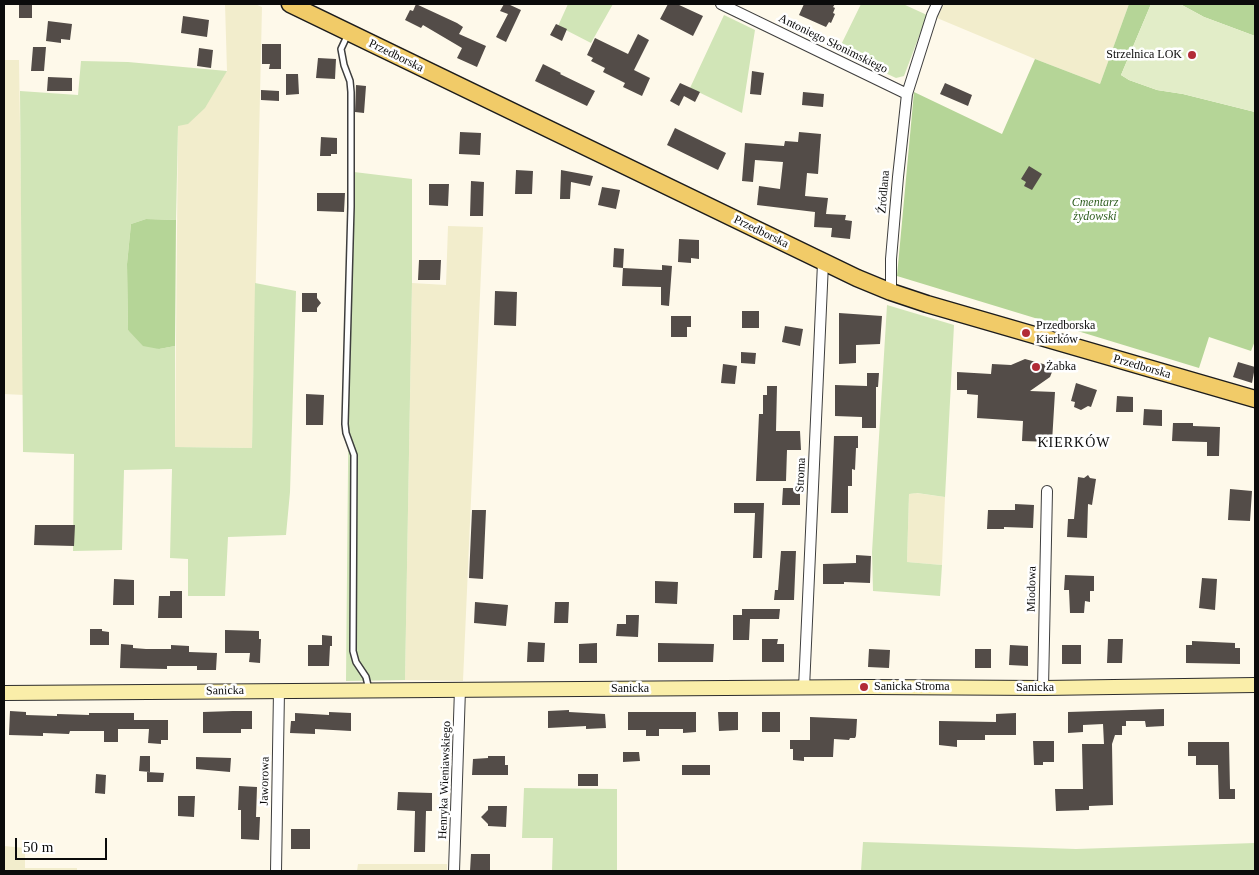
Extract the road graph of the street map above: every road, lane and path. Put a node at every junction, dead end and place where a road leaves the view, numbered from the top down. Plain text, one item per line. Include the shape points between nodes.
1 (290, 4) edge
2 (721, 4) edge
3 (937, 4) edge
4 (348, 32) junction
5 (907, 94) junction
6 (823, 263) junction
7 (891, 292) junction
8 (1255, 399) edge
9 (1047, 491) dead end
10 (1255, 685) edge
11 (804, 688) junction
12 (1043, 688) junction
13 (369, 690) junction
14 (460, 690) junction
15 (279, 691) junction
16 (4, 693) edge
17 (276, 871) edge
18 (454, 871) edge

1 - 4 main road, Przedborska
2 - 5 street, Antoniego Słonimskiego
3 - 5 street, Źródlana
4 - 6 main road, Przedborska
4 - 13 lane via 342,49 350,81 351,207 345,424 354,455 353,652
5 - 7 street, Źródlana via 891,258
6 - 7 main road, Przedborska
6 - 11 street, Stroma
7 - 8 main road, Przedborska
9 - 12 street, Miodowa
10 - 12 street, Sanicka
11 - 12 street, Sanicka
11 - 14 street, Sanicka
13 - 14 street, Sanicka
13 - 15 street, Sanicka
14 - 18 street, Henryka Wieniawskiego
15 - 16 street, Sanicka
15 - 17 street, Jaworowa

